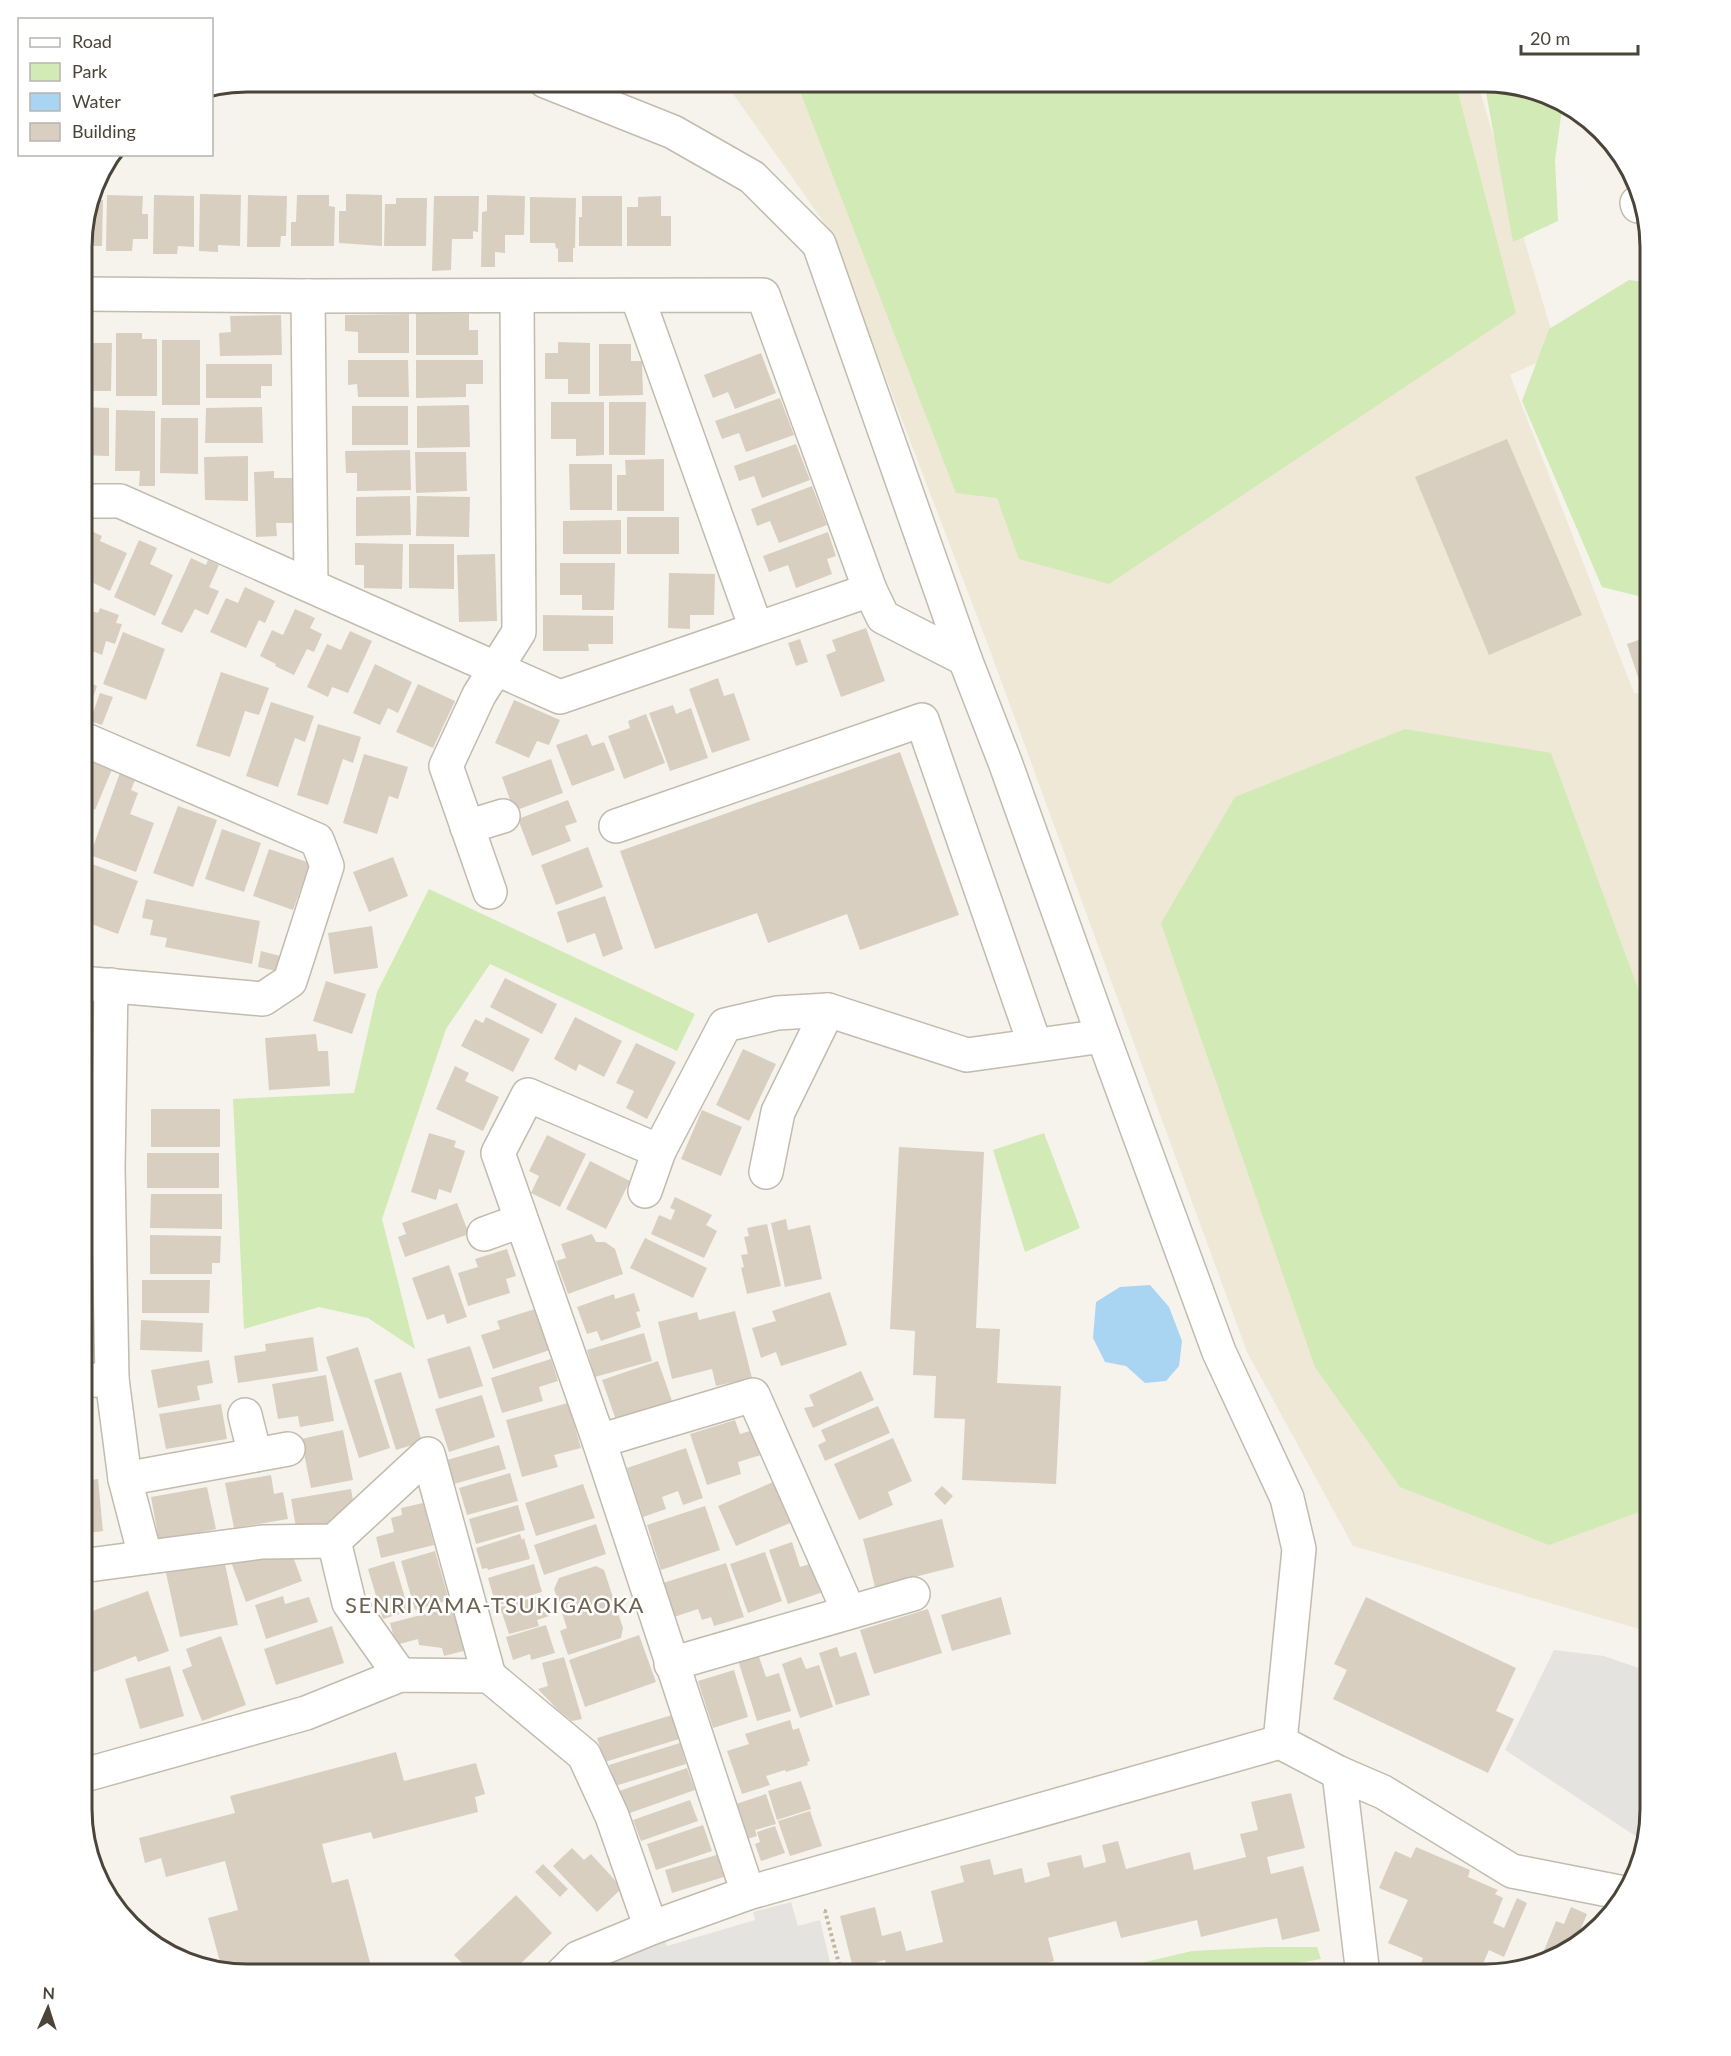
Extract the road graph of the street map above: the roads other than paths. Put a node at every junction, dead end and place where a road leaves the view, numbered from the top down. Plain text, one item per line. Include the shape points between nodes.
1 (571, 91) edge
2 (92, 294) edge
3 (308, 296) junction
4 (517, 296) junction
5 (637, 296) junction
6 (92, 501) edge
7 (312, 585) junction
8 (870, 590) junction
9 (756, 628) junction
10 (965, 659) junction
11 (496, 669) junction
12 (92, 743) edge
13 (503, 816) dead end
14 (616, 826) dead end
15 (468, 827) junction
16 (490, 892) dead end
17 (96, 984) edge
18 (828, 1010) junction
19 (1103, 1036) junction
20 (1035, 1045) junction
21 (659, 1151) junction
22 (95, 1168) edge
23 (766, 1172) dead end
24 (645, 1191) dead end
25 (520, 1221) junction
26 (484, 1234) dead end
27 (97, 1380) edge
28 (245, 1415) dead end
29 (599, 1441) junction
30 (288, 1449) dead end
31 (255, 1455) junction
32 (125, 1479) junction
33 (334, 1541) junction
34 (146, 1556) junction
35 (91, 1564) edge
36 (913, 1594) dead end
37 (849, 1612) junction
38 (671, 1664) junction
39 (400, 1675) junction
40 (489, 1676) junction
41 (1280, 1742) junction
42 (91, 1773) edge
43 (1339, 1773) junction
44 (1616, 1891) edge
45 (748, 1893) junction
46 (651, 1928) junction
47 (572, 1964) edge
48 (1362, 1964) edge

1 - 10 street via 673,132 752,177 819,244
2 - 3 street
3 - 4 street
3 - 7 street
4 - 5 street
4 - 11 street via 519,632
5 - 8 street via 763,295
5 - 9 street
6 - 7 street via 120,501
7 - 11 street
8 - 9 street
8 - 10 street via 883,617
9 - 11 street via 560,697
10 - 19 street
11 - 15 street via 479,695 446,766
12 - 17 street via 317,840 327,866 290,981 263,999
13 - 15 street
14 - 20 street via 922,720
15 - 16 street
17 - 22 street
18 - 20 street via 967,1055
18 - 21 street via 777,1013 725,1025
18 - 23 street via 778,1112
19 - 20 street
19 - 41 street via 1220,1352 1287,1498 1299,1549
21 - 24 street
21 - 25 street via 528,1095 498,1153
22 - 27 street
25 - 26 street
25 - 29 street
27 - 32 street
28 - 31 street
29 - 37 street via 753,1395
29 - 38 street
30 - 31 street
31 - 32 street
32 - 34 street
33 - 34 street via 262,1542
33 - 39 street via 349,1603
33 - 40 street via 428,1454
34 - 35 street
36 - 37 street
37 - 38 street
38 - 45 street
39 - 40 street
39 - 42 street via 306,1713
40 - 46 street via 584,1755 612,1816
41 - 43 street
41 - 45 street
43 - 44 street via 1383,1792 1512,1871
43 - 48 street
45 - 46 street
46 - 47 street

